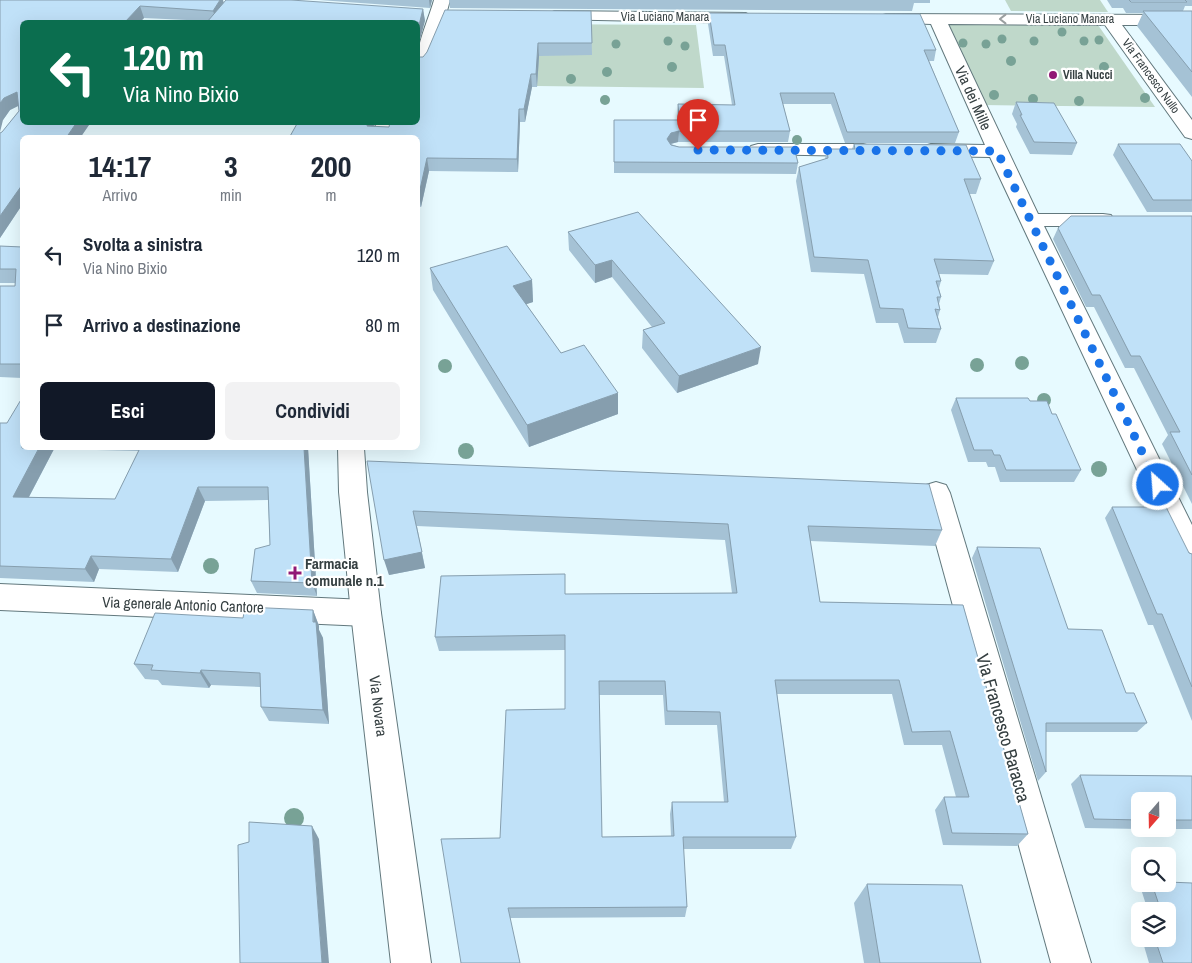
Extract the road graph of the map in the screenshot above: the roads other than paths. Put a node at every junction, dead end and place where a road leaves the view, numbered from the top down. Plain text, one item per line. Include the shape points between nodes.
1 (440, 8) edge
2 (419, 14) edge
3 (457, 16) edge
4 (535, 16) edge
5 (761, 18) edge
6 (868, 19) edge
7 (937, 19) junction
8 (1110, 20) junction
9 (1192, 20) edge
10 (420, 59) edge
11 (1192, 133) edge
12 (738, 150) edge
13 (877, 150) edge
14 (917, 150) edge
15 (997, 151) junction
16 (1031, 220) junction
17 (1126, 220) edge
18 (351, 450) edge
19 (936, 492) dead end
20 (1192, 555) edge
21 (0, 597) edge
22 (366, 613) junction
23 (411, 963) edge
24 (1071, 963) edge

1 - 2 street
1 - 3 street
1 - 10 street via 433,33
4 - 5 street, Via Luciano Manara
6 - 7 street, Via Luciano Manara
8 -> 7 street, Via Luciano Manara
7 - 15 street, Via dei Mille
8 - 9 street, Via Luciano Manara
8 - 11 street, Via Francesco Nullo
12 - 13 street
14 - 15 street
15 - 16 street, Via dei Mille
16 - 17 street
16 - 20 street, Via dei Mille
18 - 22 street, Via Novara
19 - 24 street, Via Francesco Baracca
21 - 22 street, Via generale Antonio Cantore
22 - 23 street, Via Novara

